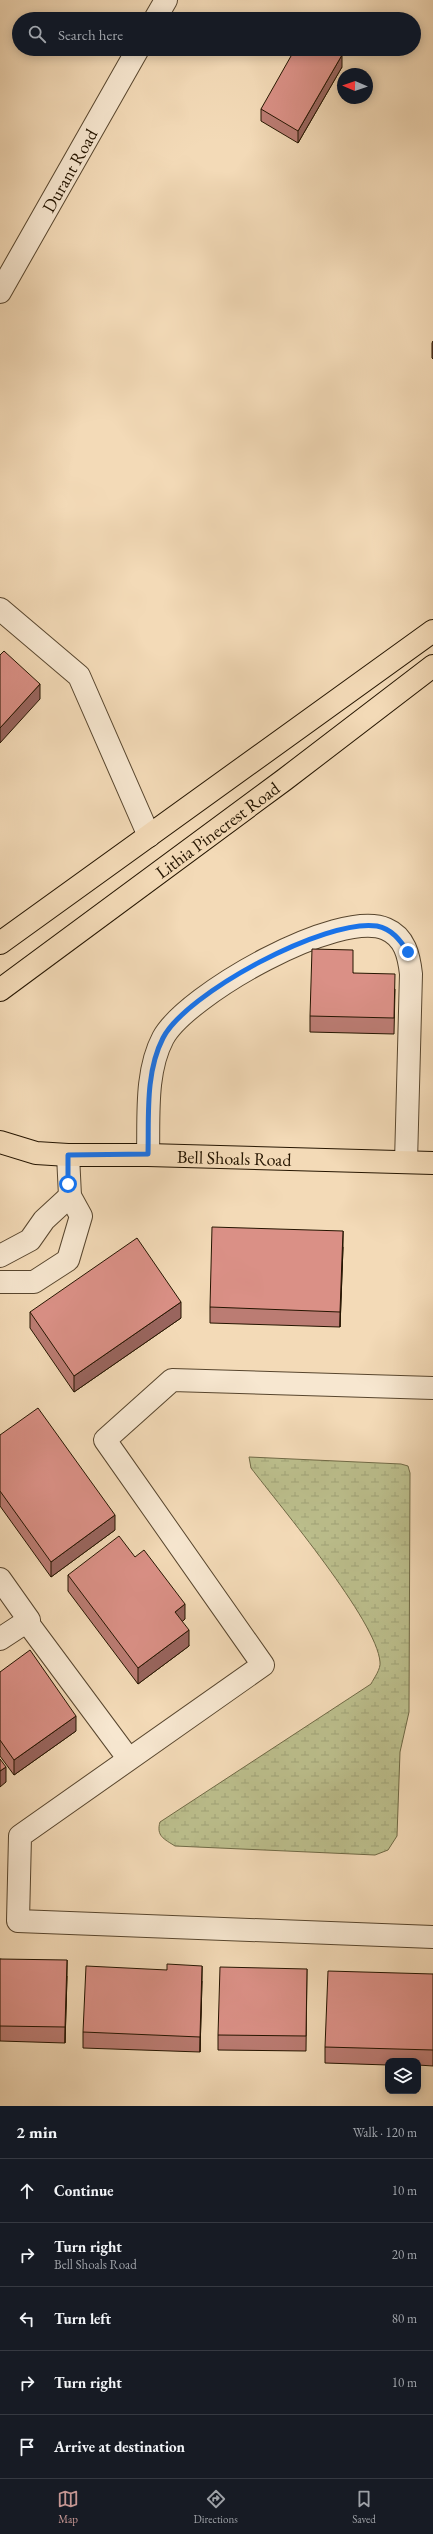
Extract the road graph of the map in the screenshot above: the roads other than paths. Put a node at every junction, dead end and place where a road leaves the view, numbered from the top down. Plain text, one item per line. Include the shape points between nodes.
1 (166, 0) edge
2 (159, 12) edge
3 (134, 56) edge
4 (0, 292) edge
5 (0, 609) edge
6 (433, 631) edge
7 (433, 666) edge
8 (149, 836) junction
9 (0, 943) edge
10 (0, 990) edge
11 (0, 1142) edge
12 (36, 1153) junction
13 (148, 1154) junction
14 (68, 1155) junction
15 (0, 1159) edge
16 (406, 1162) junction
17 (433, 1163) edge
18 (70, 1196) junction
19 (0, 1256) edge
20 (0, 1282) edge
21 (433, 1388) edge
22 (0, 1579) edge
23 (27, 1622) junction
24 (0, 1639) edge
25 (128, 1758) junction
26 (433, 1937) edge

1 - 2 street
3 - 4 street, Durant Road
5 - 8 street via 79,676
6 - 8 main road, Lithia Pinecrest Road
7 - 10 main road, Lithia Pinecrest Road via 284,780
8 - 9 main road, Lithia Pinecrest Road
11 - 12 main road
12 - 14 main road, Bell Shoals Road
12 - 15 main road
13 - 14 main road, Bell Shoals Road
13 - 16 main road, Bell Shoals Road
13 - 16 street via 153,1062 163,1038 176,1020 229,980 299,943 334,931 376,926 387,929 399,938 408,952 411,974
14 - 18 street
16 - 17 main road, Bell Shoals Road
18 - 19 street via 44,1220 30,1240
18 - 20 street via 81,1216 68,1260 34,1282
21 - 25 street via 172,1380 104,1440 263,1665
22 - 23 street via 29,1620
23 - 24 street
23 - 25 street
25 - 26 street via 20,1836 18,1920

